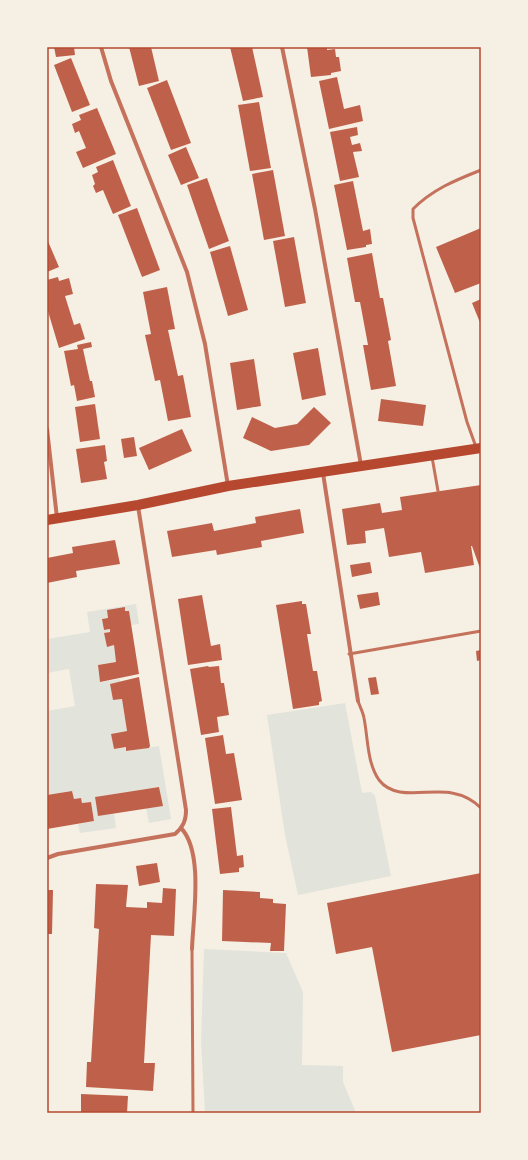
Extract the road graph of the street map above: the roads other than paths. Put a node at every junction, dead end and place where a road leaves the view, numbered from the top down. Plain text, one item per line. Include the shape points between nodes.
1 (101, 47) edge
2 (282, 47) edge
3 (481, 170) edge
4 (47, 429) edge
5 (479, 448) edge
6 (432, 456) junction
7 (361, 467) junction
8 (323, 473) junction
9 (228, 486) junction
10 (438, 491) dead end
11 (138, 505) junction
12 (52, 519) edge
13 (481, 631) edge
14 (349, 654) junction
15 (358, 701) joint
16 (481, 808) edge
17 (181, 828) junction
18 (47, 858) edge
19 (192, 949) joint
20 (193, 1112) edge

1 - 9 street via 187,272 205,344
2 - 7 street via 315,209
3 - 5 lane via 443,185 413,209 413,218 467,422
4 - 12 street
5 - 6 main road
6 - 7 main road
6 - 10 lane
7 - 8 main road
8 - 9 main road
8 - 14 street
9 - 11 main road
11 - 12 main road
11 - 17 street via 186,810 186,820
13 - 14 lane
14 - 15 street
15 - 16 lane via 364,716 372,762 380,780 400,791 461,795
17 - 18 street via 175,834
17 - 19 street via 187,834 192,850 195,874
19 - 20 lane

